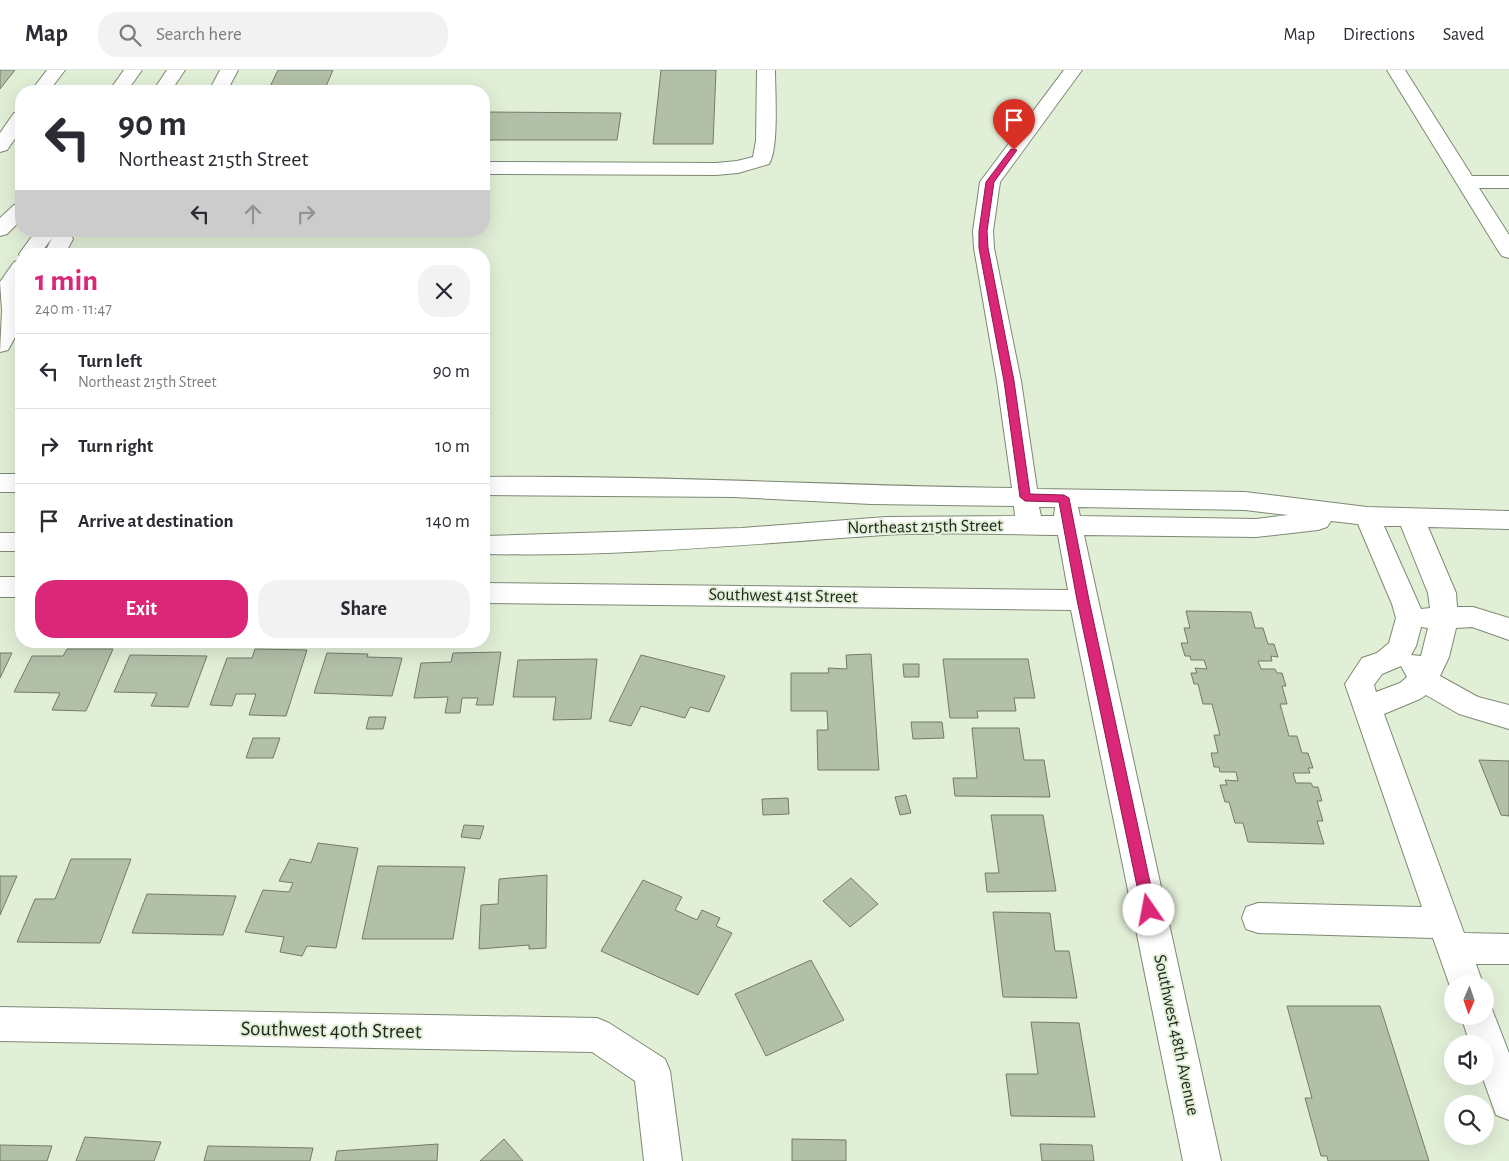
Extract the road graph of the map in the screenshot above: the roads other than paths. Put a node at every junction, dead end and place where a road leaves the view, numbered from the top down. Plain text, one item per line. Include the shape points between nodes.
1 (56, 70) edge
2 (133, 70) edge
3 (176, 70) edge
4 (229, 70) edge
5 (766, 70) edge
6 (1073, 70) edge
7 (1396, 70) edge
8 (45, 85) edge
9 (122, 85) edge
10 (166, 85) edge
11 (221, 85) edge
12 (15, 125) edge
13 (0, 146) edge
14 (490, 168) edge
15 (1466, 182) junction
16 (1509, 182) edge
17 (41, 237) edge
18 (62, 237) edge
19 (33, 248) edge
20 (58, 248) edge
21 (1509, 252) edge
22 (15, 276) edge
23 (15, 300) edge
24 (15, 315) edge
25 (0, 345) edge
26 (0, 483) edge
27 (15, 483) edge
28 (490, 486) edge
29 (1025, 497) junction
30 (1064, 498) junction
31 (1367, 516) junction
32 (1411, 518) junction
33 (1509, 520) edge
34 (1029, 525) junction
35 (1069, 526) junction
36 (0, 542) edge
37 (15, 542) edge
38 (490, 545) edge
39 (0, 587) edge
40 (15, 587) edge
41 (490, 592) edge
42 (1083, 600) junction
43 (1445, 617) junction
44 (1410, 618) junction
45 (1509, 629) edge
46 (1402, 646) junction
47 (1424, 680) junction
48 (1367, 708) junction
49 (1509, 717) edge
50 (1258, 918) dead end
51 (1449, 936) junction
52 (1509, 949) edge
53 (1463, 975) edge
54 (0, 1024) edge
55 (1481, 1025) edge
56 (1509, 1102) edge
57 (663, 1161) edge
58 (1202, 1161) edge

1 - 8 street
2 - 9 street
3 - 10 street
4 - 11 street
5 - 14 street via 762,160 716,169
6 - 29 street via 990,182 983,231
7 - 15 street
12 - 13 street
15 - 16 street
15 - 21 street
17 - 19 street
18 - 20 street
22 - 23 street via 9,285
24 - 25 street
26 - 27 street
28 - 29 street, Northeast 215th Street via 734,488 871,495
29 - 30 street, Northeast 215th Street
29 - 34 street
30 - 31 street, Northeast 215th Street via 1246,501
30 - 35 street, Southwest 48th Avenue
31 - 32 street, Northeast 215th Street
31 - 35 street, Northeast 215th Street via 1256,528
31 - 44 street
32 - 33 street, Northeast 215th Street
32 - 43 street via 1442,593
34 - 35 street, Northeast 215th Street
34 - 38 street, Northeast 215th Street via 886,526 742,537
35 - 42 street, Southwest 48th Avenue
36 - 37 street
39 - 40 street
41 - 42 street, Southwest 41st Street
42 - 58 street, Southwest 48th Avenue
43 - 44 street
43 - 45 street via 1473,617
43 - 47 street via 1435,657
44 - 46 street
46 - 47 street
46 - 48 street via 1396,655 1372,666 1359,684
47 - 48 street via 1410,691
47 - 49 street via 1469,706
48 - 51 street
50 - 51 street
51 - 52 street
51 - 53 street
54 - 57 street, Southwest 40th Street via 597,1035 652,1070
55 - 56 street

